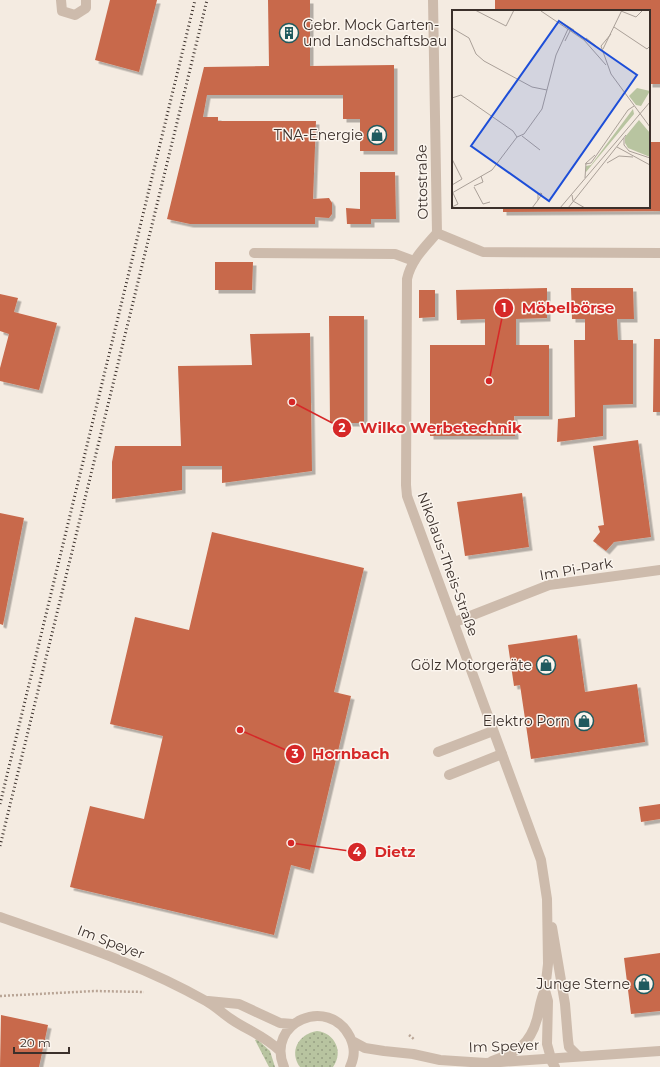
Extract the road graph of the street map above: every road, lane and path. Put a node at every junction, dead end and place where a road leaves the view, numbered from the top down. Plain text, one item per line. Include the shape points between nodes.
1 (62, 0) edge
2 (86, 0) edge
3 (433, 0) edge
4 (437, 233) junction
5 (254, 253) dead end
6 (660, 253) edge
7 (414, 261) junction
8 (660, 570) edge
9 (454, 622) junction
10 (493, 731) junction
11 (438, 752) dead end
12 (502, 754) junction
13 (449, 775) dead end
14 (547, 900) junction
15 (0, 917) edge
16 (545, 990) junction
17 (144, 992) dead end
18 (0, 996) edge
19 (208, 1002) junction
20 (293, 1024) junction
21 (352, 1041) junction
22 (569, 1047) junction
23 (279, 1050) junction
24 (660, 1051) edge
25 (578, 1056) junction
26 (562, 1057) junction
27 (486, 1063) junction
28 (552, 1064) edge
29 (284, 1067) edge
30 (350, 1067) edge

1 - 2 street via 62,11 75,16 86,8
3 - 4 street, Ottostraße
4 - 6 street, Ottostraße via 483,252
4 - 7 street, Nikolaus-Theis-Straße
5 - 7 street via 395,254
7 - 9 street, Nikolaus-Theis-Straße via 407,279 406,485
8 - 9 street, Im Pi-Park via 549,585
9 - 10 street, Nikolaus-Theis-Straße
10 - 11 street
10 - 12 street, Nikolaus-Theis-Straße
12 - 13 street
12 - 14 street, Nikolaus-Theis-Straße via 541,860
14 - 16 street, Nikolaus-Theis-Straße via 548,964
14 - 22 street, Nikolaus-Theis-Straße
15 - 19 street, Im Speyer via 124,960
16 - 27 street, Nikolaus-Theis-Straße via 540,999 535,1025 528,1039 513,1054
16 - 28 street, Nikolaus-Theis-Straße via 548,1001 547,1044
17 - 18 path via 95,991
19 - 20 street, Im Speyer via 239,1004 280,1023
19 - 23 street, Im Speyer via 230,1019 272,1042
20 - 21 street via 312,1016 328,1017 340,1023
20 - 23 street via 284,1034
21 - 27 street, Im Speyer via 365,1048 440,1060
21 - 30 street via 354,1054
22 - 25 street
22 - 26 street
23 - 29 street
24 - 25 street, Im Speyer
25 - 26 street, Im Speyer
26 - 28 street, Im Speyer
27 - 28 street, Im Speyer

